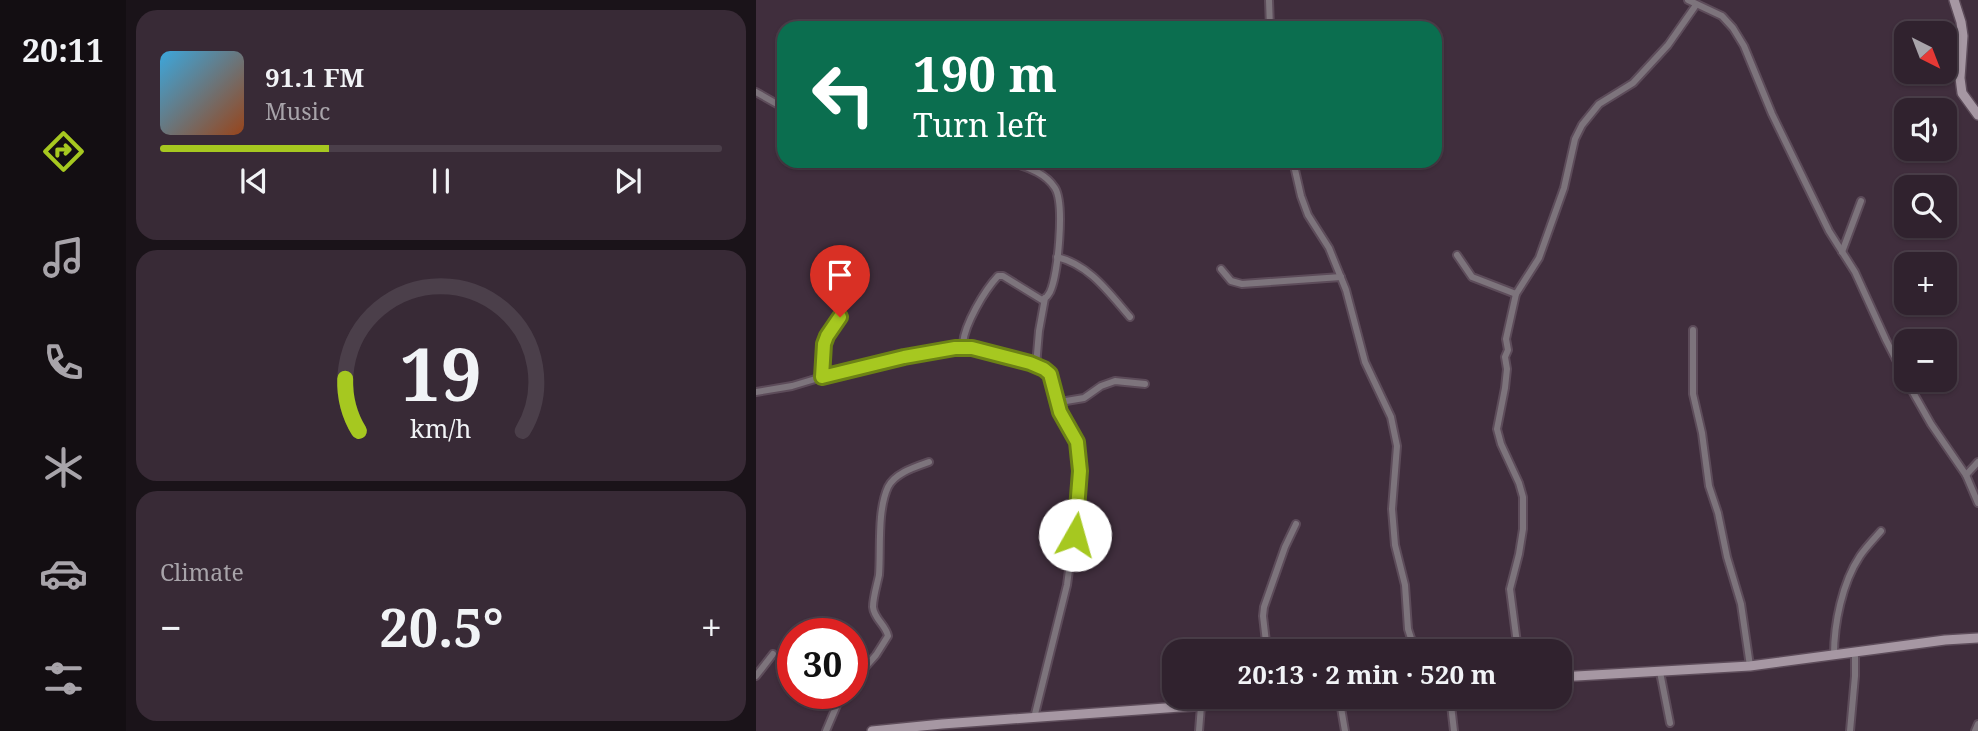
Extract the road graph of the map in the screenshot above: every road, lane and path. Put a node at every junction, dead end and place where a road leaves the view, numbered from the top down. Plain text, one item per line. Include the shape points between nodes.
1 (1269, 0) edge
2 (1688, 0) edge
3 (1954, 0) edge
4 (1696, 5) junction
5 (1270, 21) edge
6 (756, 92) edge
7 (777, 104) edge
8 (1978, 115) edge
9 (1025, 168) edge
10 (1295, 168) edge
11 (1861, 201) dead end
12 (1842, 252) junction
13 (1457, 255) dead end
14 (1057, 257) junction
15 (1221, 268) dead end
16 (1341, 277) junction
17 (1516, 294) junction
18 (1045, 298) junction
19 (840, 317) dead end
20 (1130, 317) dead end
21 (1693, 330) dead end
22 (972, 348) junction
23 (1894, 354) edge
24 (1037, 366) junction
25 (822, 377) junction
26 (1145, 384) dead end
27 (756, 392) edge
28 (1913, 392) edge
29 (1059, 405) junction
30 (929, 462) dead end
31 (1978, 462) edge
32 (1966, 475) junction
33 (1978, 503) edge
34 (1296, 524) dead end
35 (1881, 531) dead end
36 (1978, 638) edge
37 (1266, 639) edge
38 (1411, 639) edge
39 (1516, 639) edge
40 (1855, 652) junction
41 (773, 654) dead end
42 (1834, 655) junction
43 (868, 664) edge
44 (1750, 666) junction
45 (1660, 672) junction
46 (756, 676) edge
47 (1572, 676) edge
48 (835, 709) edge
49 (1162, 709) edge
50 (1201, 709) edge
51 (1341, 709) edge
52 (1451, 709) edge
53 (1034, 718) junction
54 (1670, 723) dead end
55 (1978, 724) edge
56 (942, 728) edge
57 (826, 731) edge
58 (872, 731) edge
59 (1199, 731) edge
60 (1345, 731) edge
61 (1454, 731) edge
62 (1850, 731) edge
63 (1975, 731) edge

1 - 5 street
2 - 4 street
3 - 8 main road via 1963,36 1962,93
4 - 12 street via 1722,16 1744,46 1772,114
4 - 17 street via 1633,83 1599,104 1582,125 1539,258
6 - 7 street
9 - 14 street via 1049,180 1057,191
10 - 16 street via 1308,215
11 - 12 street
12 - 23 street
13 - 17 street via 1472,277
14 - 18 street
14 - 20 street via 1088,271
15 - 16 street via 1231,281 1242,284
16 - 38 street via 1366,362 1394,432 1392,509
17 - 39 street via 1506,339 1507,369 1497,429 1523,497 1523,529 1510,589
18 - 22 street via 998,276 965,332 963,343
18 - 24 street
19 - 25 street via 824,344
21 - 44 street via 1693,394 1709,486 1741,604
22 - 24 street
22 - 25 street via 904,357
24 - 29 street via 1050,374
25 - 27 street
26 - 29 street via 1115,381
28 - 32 street
29 - 53 street via 1077,442 1078,515 1067,585
30 - 43 street via 904,472 889,485 873,606 888,636
31 - 32 street
32 - 33 street
34 - 37 street via 1264,607
35 - 42 street via 1849,575 1834,630
36 - 40 main road
40 - 42 main road
40 - 62 street
41 - 46 street
42 - 44 main road
44 - 45 main road
45 - 47 main road
45 - 54 street
48 - 57 street
49 - 53 main road
50 - 59 street
51 - 60 street
52 - 61 street
53 - 56 main road
55 - 63 street
56 - 58 main road

